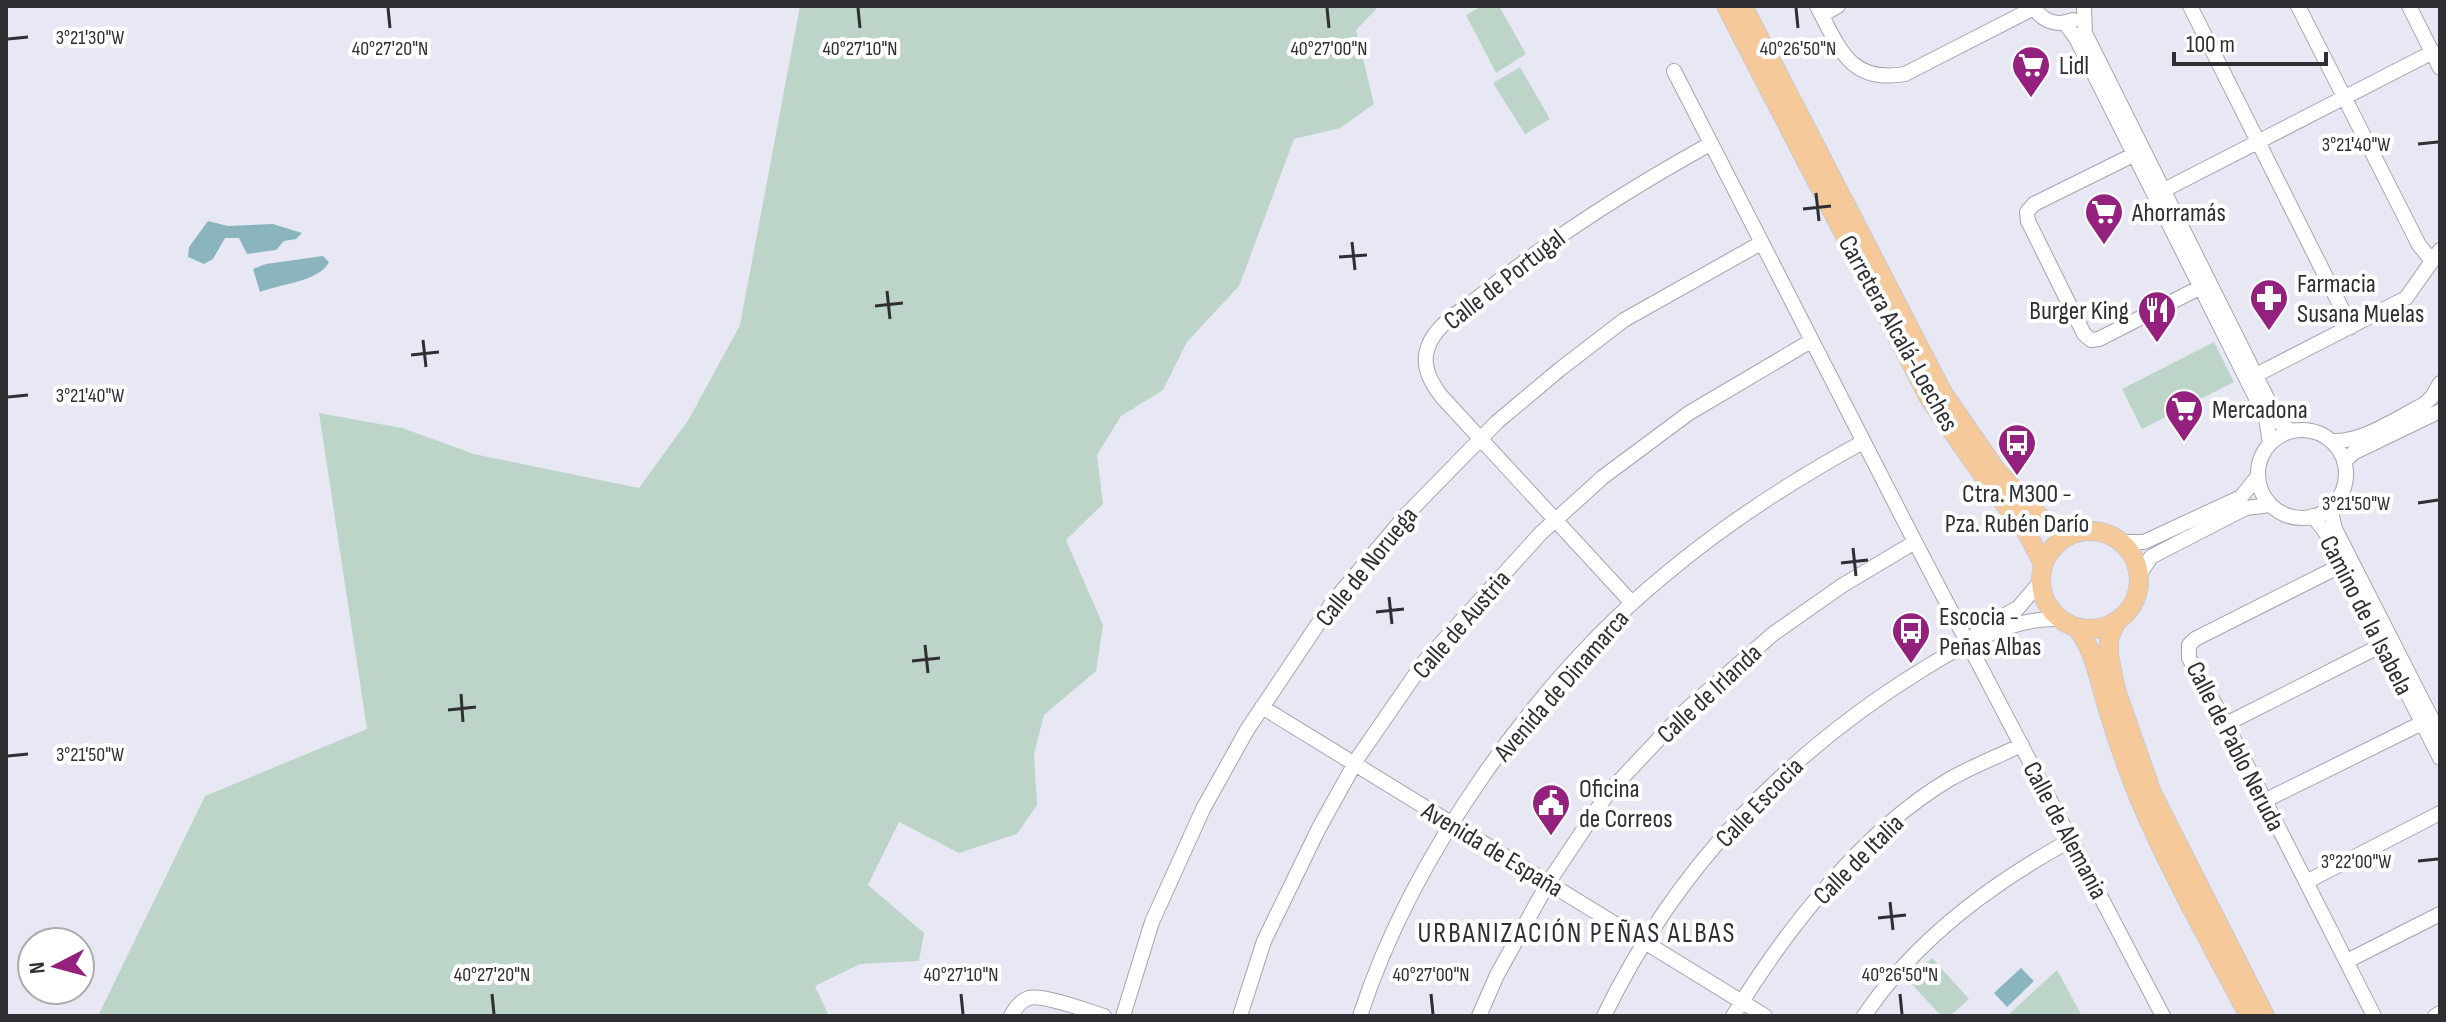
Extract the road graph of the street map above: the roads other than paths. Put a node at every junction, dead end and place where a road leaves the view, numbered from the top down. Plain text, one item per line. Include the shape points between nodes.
1 (1726, 6) edge
2 (1743, 6) edge
3 (1838, 6) edge
4 (2190, 6) edge
5 (2298, 6) edge
6 (2409, 6) edge
7 (2033, 7) edge
8 (2085, 8) edge
9 (1820, 10) edge
10 (2065, 23) junction
11 (2433, 52) junction
12 (2440, 68) edge
13 (1674, 71) dead end
14 (2345, 97) junction
15 (2258, 142) junction
16 (1710, 144) junction
17 (2135, 154) junction
18 (2164, 190) junction
19 (1761, 243) junction
20 (2436, 256) edge
21 (2201, 287) junction
22 (2351, 327) junction
23 (1811, 341) junction
24 (2256, 375) junction
25 (2440, 382) edge
26 (2440, 411) edge
27 (2291, 431) junction
28 (1480, 439) junction
29 (2331, 441) junction
30 (1863, 442) junction
31 (2270, 443) junction
32 (2344, 462) junction
33 (2258, 476) junction
34 (2270, 505) junction
35 (2330, 507) junction
36 (2313, 516) junction
37 (1556, 518) junction
38 (2070, 535) junction
39 (1915, 542) junction
40 (2121, 542) junction
41 (2342, 565) junction
42 (2042, 572) junction
43 (2139, 575) junction
44 (1632, 603) junction
45 (2116, 622) junction
46 (2068, 623) junction
47 (1970, 643) junction
48 (2382, 645) junction
49 (1262, 707) junction
50 (2422, 723) junction
51 (2226, 724) junction
52 (2440, 735) edge
53 (2022, 745) junction
54 (2440, 758) edge
55 (1355, 765) junction
56 (2264, 801) junction
57 (2440, 813) edge
58 (1452, 824) junction
59 (2071, 840) junction
60 (2306, 882) junction
61 (1548, 883) junction
62 (2440, 914) edge
63 (1645, 942) junction
64 (2347, 961) junction
65 (1742, 1001) junction
66 (1011, 1016) edge
67 (1104, 1016) edge
68 (1123, 1016) edge
69 (1240, 1016) edge
70 (1360, 1016) edge
71 (1479, 1016) edge
72 (1604, 1016) edge
73 (1733, 1016) edge
74 (1765, 1016) edge
75 (1864, 1016) edge
76 (2163, 1016) edge
77 (2249, 1016) edge
78 (2265, 1016) edge
79 (2374, 1016) edge

1 - 42 main road, Carretera Alcalá-Loeches via 1930,400 2026,531 2040,553
2 - 38 main road, Carretera Alcalá-Loeches via 1943,393 1996,470 2045,522
3 - 9 street
4 - 15 street
5 - 14 street
6 - 11 street
7 - 9 street via 1905,74 1887,77 1856,68
7 - 10 street via 2052,23
8 - 10 street
8 - 18 street via 2085,33
10 - 17 street
11 - 12 street
11 - 14 street
13 - 16 street
14 - 15 street
14 - 20 street via 2419,245
15 - 18 street
15 - 22 street
16 - 19 street
16 - 28 street, Calle de Portugal via 1542,247 1434,335 1425,357 1429,378
17 - 21 street
17 - 21 street via 2027,212 2084,334 2099,339
18 - 24 street
19 - 23 street
19 - 28 street, Calle de Noruega via 1624,320
20 - 22 street via 2406,298
21 - 31 street via 2266,418
22 - 24 street
23 - 30 street
23 - 37 street, Calle de Austria via 1689,413
24 - 27 street via 2280,423
25 - 29 street via 2423,405 2356,438
26 - 32 street
27 - 29 street via 2319,433
27 - 31 street
28 - 37 street, Calle de Portugal
28 - 49 street, Calle de Noruega via 1406,515 1332,603
29 - 32 street
30 - 39 street
30 - 44 street, Avenida de Dinamarca via 1763,502
31 - 33 street
32 - 35 street via 2344,486
33 - 34 street
33 - 40 street via 2241,497 2144,542
34 - 36 street via 2290,516
34 - 43 street via 2246,508 2151,557
35 - 36 street
35 - 52 street, Camino de la Isabela via 2335,529
36 - 41 street, Camino de la Isabela
37 - 44 street, Calle de Portugal
37 - 55 street, Calle de Austria via 1424,662
38 - 40 main road via 2097,531
38 - 42 main road via 2050,552
39 - 47 street
39 - 61 street, Calle de Irlanda via 1773,634 1686,710 1608,793
40 - 43 main road
41 - 48 street, Camino de la Isabela
41 - 51 street, Calle de Pablo Neruda via 2189,645 2189,658
42 - 46 main road via 2049,608
42 - 47 street, Calle Escocia via 2018,608 1979,629
43 - 45 main road via 2134,602
44 - 58 street, Avenida de Dinamarca via 1534,708
45 - 46 main road via 2089,630
45 - 78 main road via 2109,656 2116,690 2152,793
46 - 47 street, Calle Escocia via 2024,621
46 - 77 main road via 2088,643 2119,746 2156,835
47 - 53 street, Calle de Alemania
47 - 63 street, Calle Escocia via 1882,694 1797,761 1733,825
48 - 50 street, Camino de la Isabela
48 - 51 street
49 - 55 street, Avenida de España
49 - 68 street, Calle de Noruega via 1176,863
50 - 54 street, Camino de la Isabela
50 - 56 street
51 - 56 street, Calle de Pablo Neruda
53 - 59 street, Calle de Alemania
53 - 65 street, Calle de Italia via 1950,779 1903,812 1801,917
55 - 58 street, Avenida de España
55 - 69 street, Calle de Austria via 1264,941
56 - 60 street, Calle de Pablo Neruda
57 - 60 street
58 - 61 street, Avenida de España
58 - 70 street, Avenida de Dinamarca via 1411,898
59 - 75 street via 1989,890 1950,923
59 - 76 street, Calle de Alemania
60 - 64 street, Calle de Pablo Neruda
61 - 63 street, Avenida de España
61 - 71 street, Calle de Irlanda
62 - 64 street
63 - 65 street, Avenida de España
63 - 72 street, Calle Escocia
64 - 79 street, Calle de Pablo Neruda
65 - 73 street, Calle de Italia
65 - 74 street, Avenida de España
66 - 67 street via 1022,1001 1037,997

